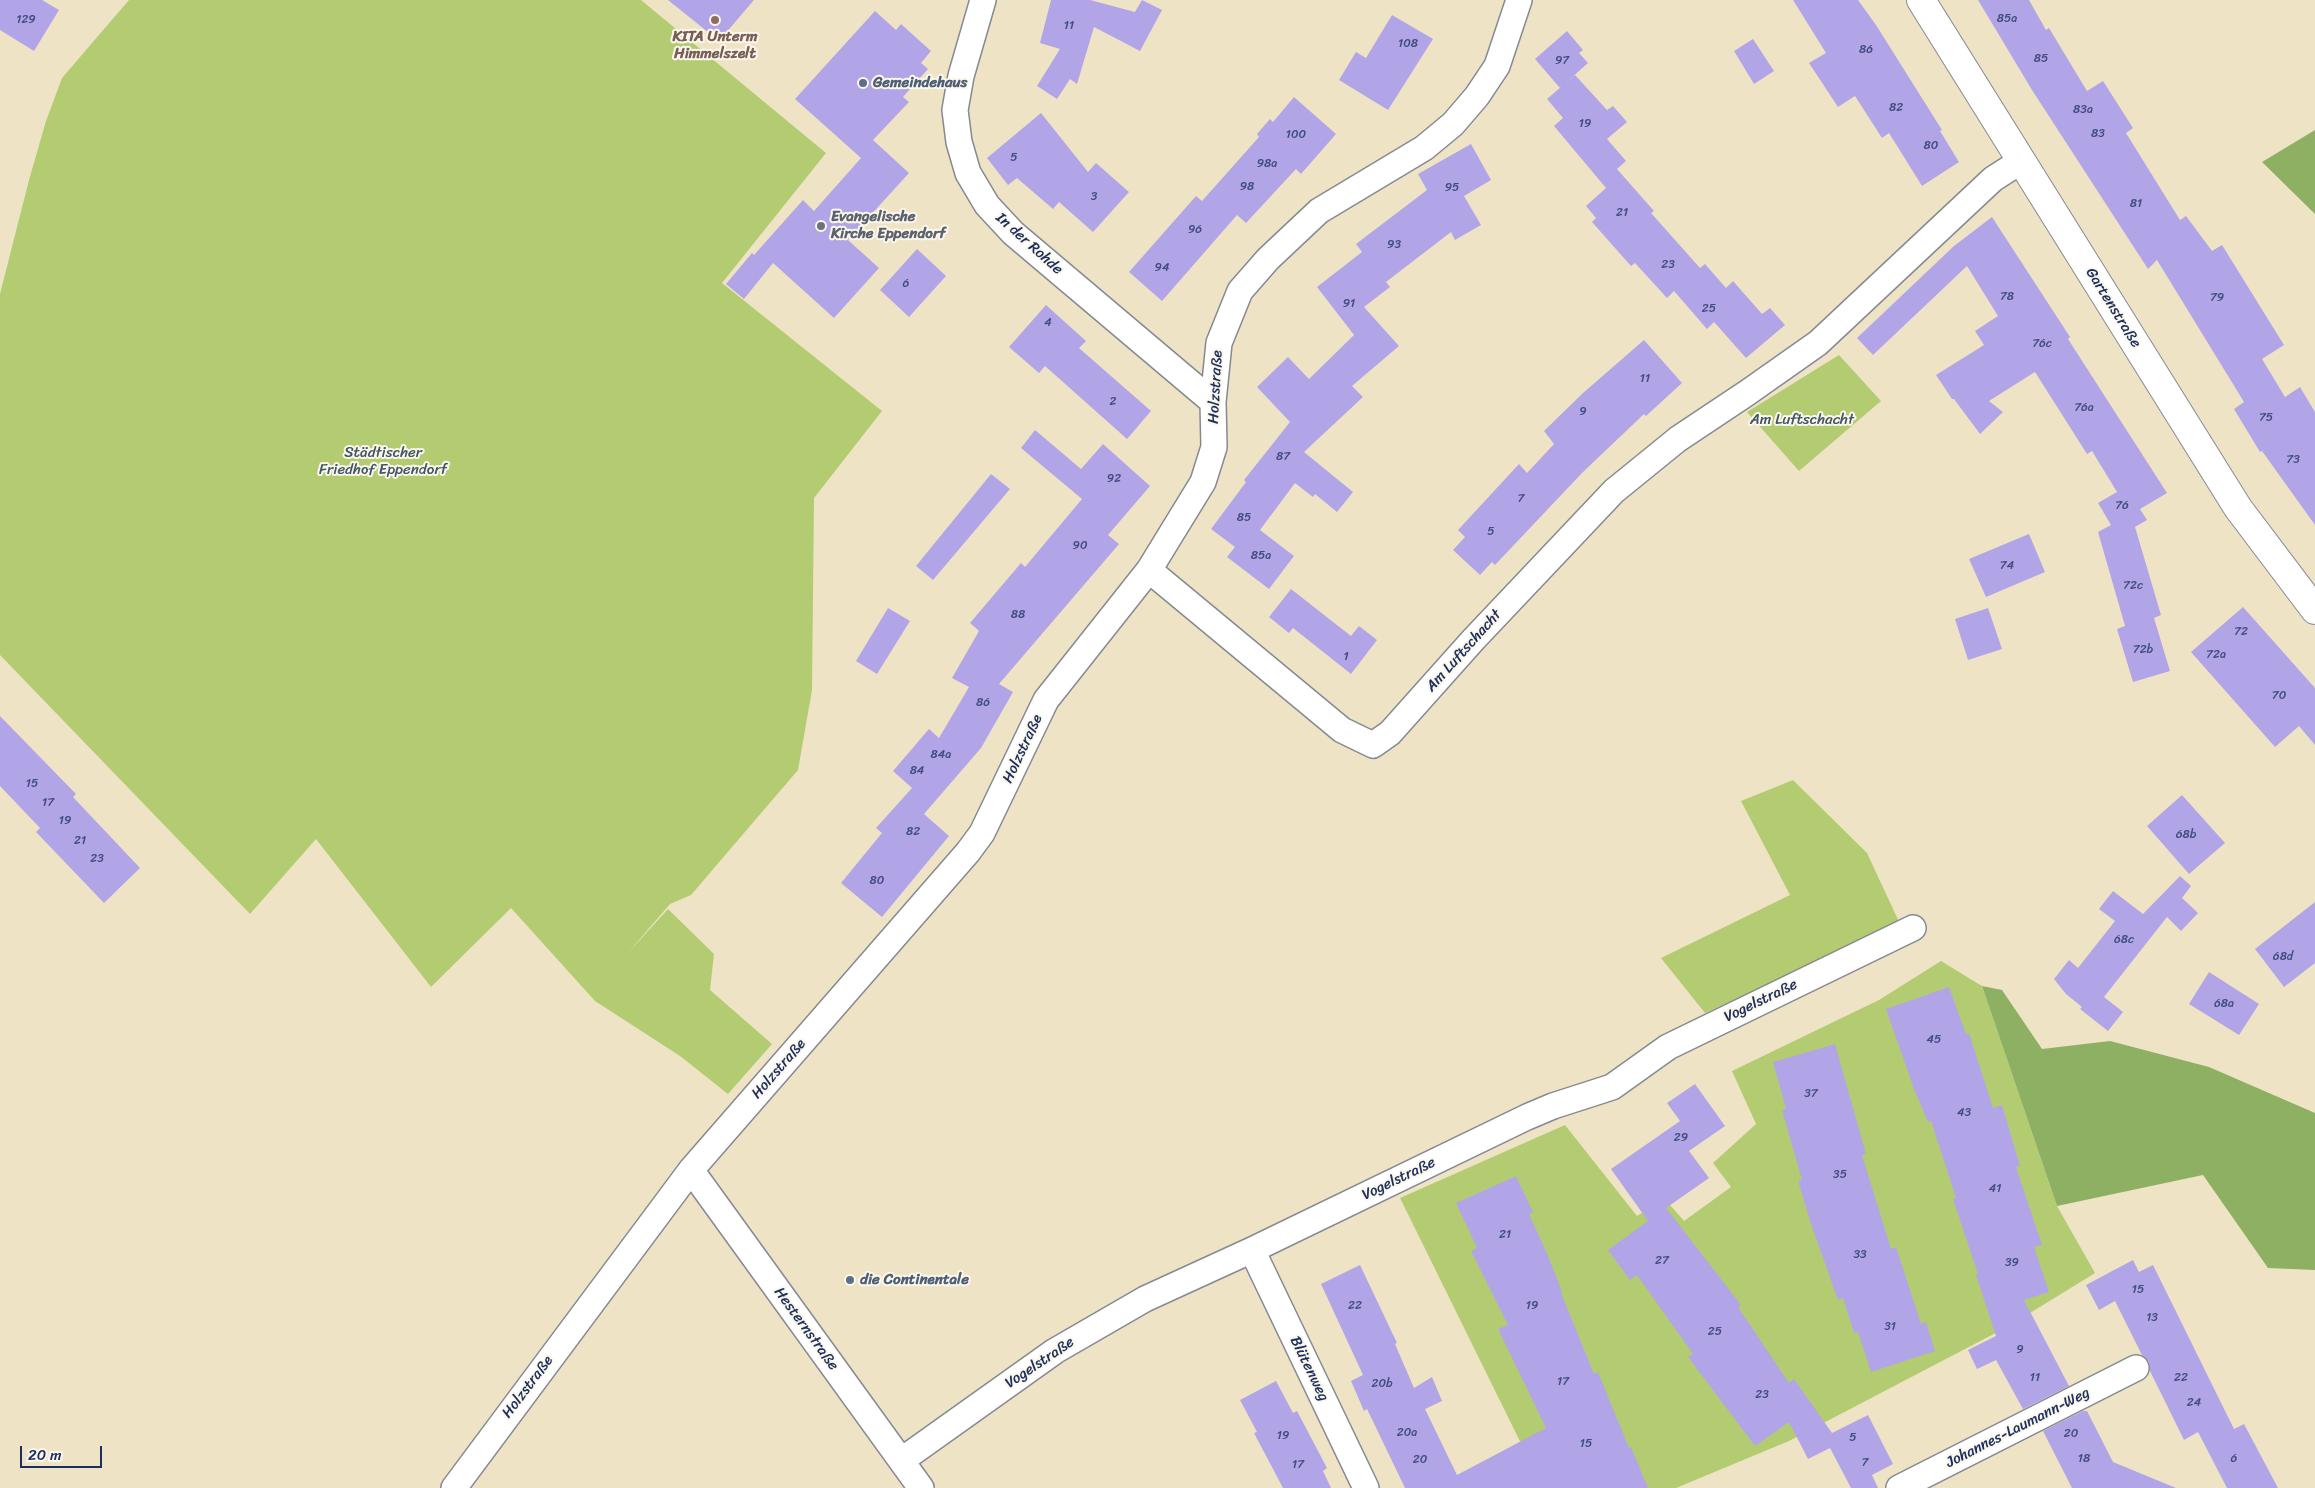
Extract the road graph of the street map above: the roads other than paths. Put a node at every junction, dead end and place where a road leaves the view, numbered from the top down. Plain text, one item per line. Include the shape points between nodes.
1 (984, 0) edge
2 (1519, 0) edge
3 (1921, 0) edge
4 (2021, 160) junction
5 (1213, 402) junction
6 (1149, 570) junction
7 (2315, 610) edge
8 (1912, 928) dead end
9 (691, 1170) junction
10 (1252, 1250) junction
11 (2136, 1368) dead end
12 (902, 1460) junction
13 (454, 1488) edge
14 (921, 1488) edge
15 (1366, 1488) edge
16 (1899, 1488) edge

1 - 5 street, In der Rohde via 961,76 956,110 959,142 968,173 987,205 1013,233
2 - 5 street, Holzstraße via 1497,66 1453,124 1424,148 1319,211 1268,259 1240,291 1219,343
3 - 4 street, Gartenstraße
4 - 6 street, Am Luftschacht via 1993,179 1818,343 1678,439 1614,490 1390,733 1373,745 1342,730
4 - 7 street, Gartenstraße via 2238,508
5 - 6 street, Holzstraße via 1214,447 1203,482
6 - 9 street, Holzstraße via 1046,700 982,833 968,852
8 - 10 street, Vogelstraße via 1668,1047 1612,1087 1527,1117
9 - 12 street, Hesternstraße
9 - 13 street, Holzstraße
10 - 12 street, Vogelstraße via 1145,1299 1055,1351
10 - 15 street, Blütenweg
11 - 16 street, Johannes-Laumann-Weg
12 - 14 street, Hesternstraße

